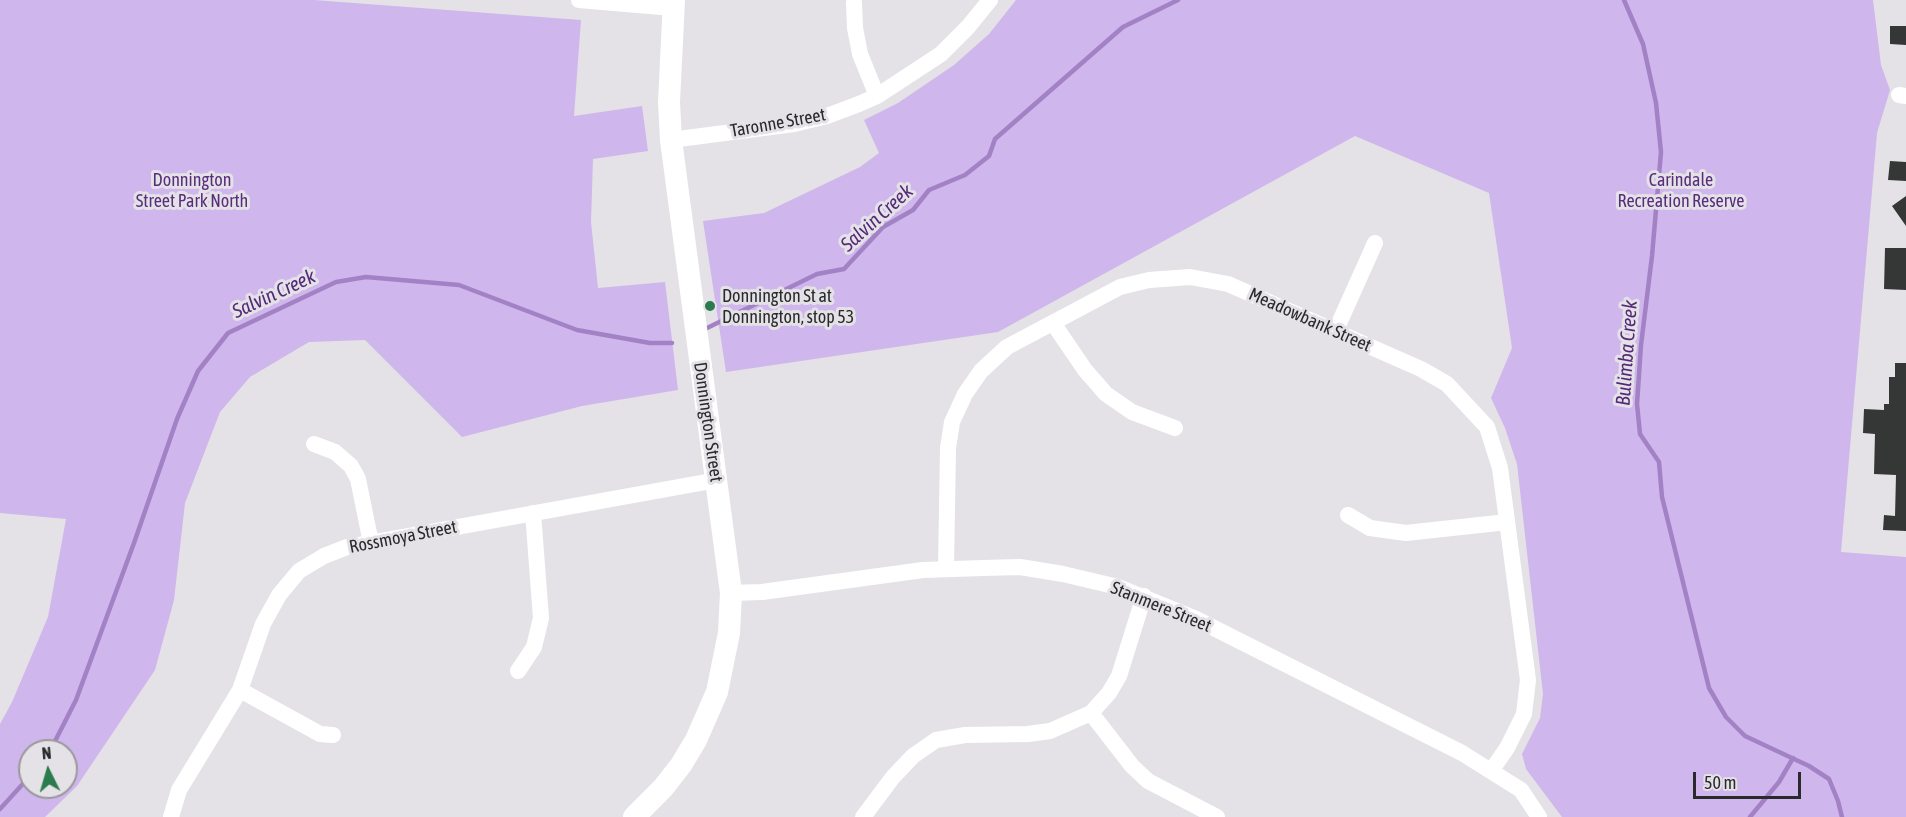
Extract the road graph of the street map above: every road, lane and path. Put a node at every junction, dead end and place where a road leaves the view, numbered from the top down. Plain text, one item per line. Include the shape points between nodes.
1 (579, 0) edge
2 (990, 0) edge
3 (854, 3) dead end
4 (674, 4) edge
5 (878, 96) junction
6 (671, 140) junction
7 (1375, 243) dead end
8 (1053, 323) junction
9 (1336, 330) junction
10 (1175, 428) dead end
11 (314, 444) dead end
12 (717, 480) junction
13 (533, 513) junction
14 (1348, 515) dead end
15 (1507, 522) junction
16 (371, 543) junction
17 (946, 568) junction
18 (731, 593) junction
19 (1144, 596) junction
20 (518, 671) dead end
21 (240, 690) junction
22 (1091, 713) junction
23 (333, 735) dead end
24 (1491, 771) junction
25 (171, 817) edge
26 (634, 817) edge
27 (863, 817) edge
28 (1217, 817) edge
29 (1539, 817) edge

1 - 4 street
2 - 5 street, Taronne Street via 941,54
3 - 5 street via 860,54
4 - 6 street, Donnington Street
5 - 6 street, Taronne Street via 794,124
6 - 12 street, Donnington Street
7 - 9 street
8 - 9 street, Meadowbank Street via 1120,287 1190,277 1228,284
8 - 10 street via 1106,394 1132,412
8 - 17 street, Meadowbank Street via 1007,347 981,371 952,423
9 - 15 street, Meadowbank Street via 1447,384 1487,427 1500,468
11 - 16 street via 335,452 351,466 358,479
12 - 13 street, Rossmoya Street
12 - 18 street, Donnington Street
13 - 16 street, Rossmoya Street
13 - 20 street via 541,618 534,647
14 - 15 street via 1370,528 1406,533
15 - 24 street, Meadowbank Street via 1528,680 1524,714
16 - 21 street, Rossmoya Street via 347,547 299,571 279,595 263,624
17 - 18 street, Stanmere Street
17 - 19 street, Stanmere Street via 1020,567 1063,573
18 - 26 street, Donnington Street via 729,633 717,692 681,765
19 - 22 street via 1119,676
19 - 24 street, Stanmere Street via 1441,742
21 - 23 street via 320,734
21 - 25 street, Rossmoya Street via 179,790
22 - 27 street via 1050,731 936,740 893,777
22 - 28 street via 1148,781
24 - 29 street, Stanmere Street via 1521,790

